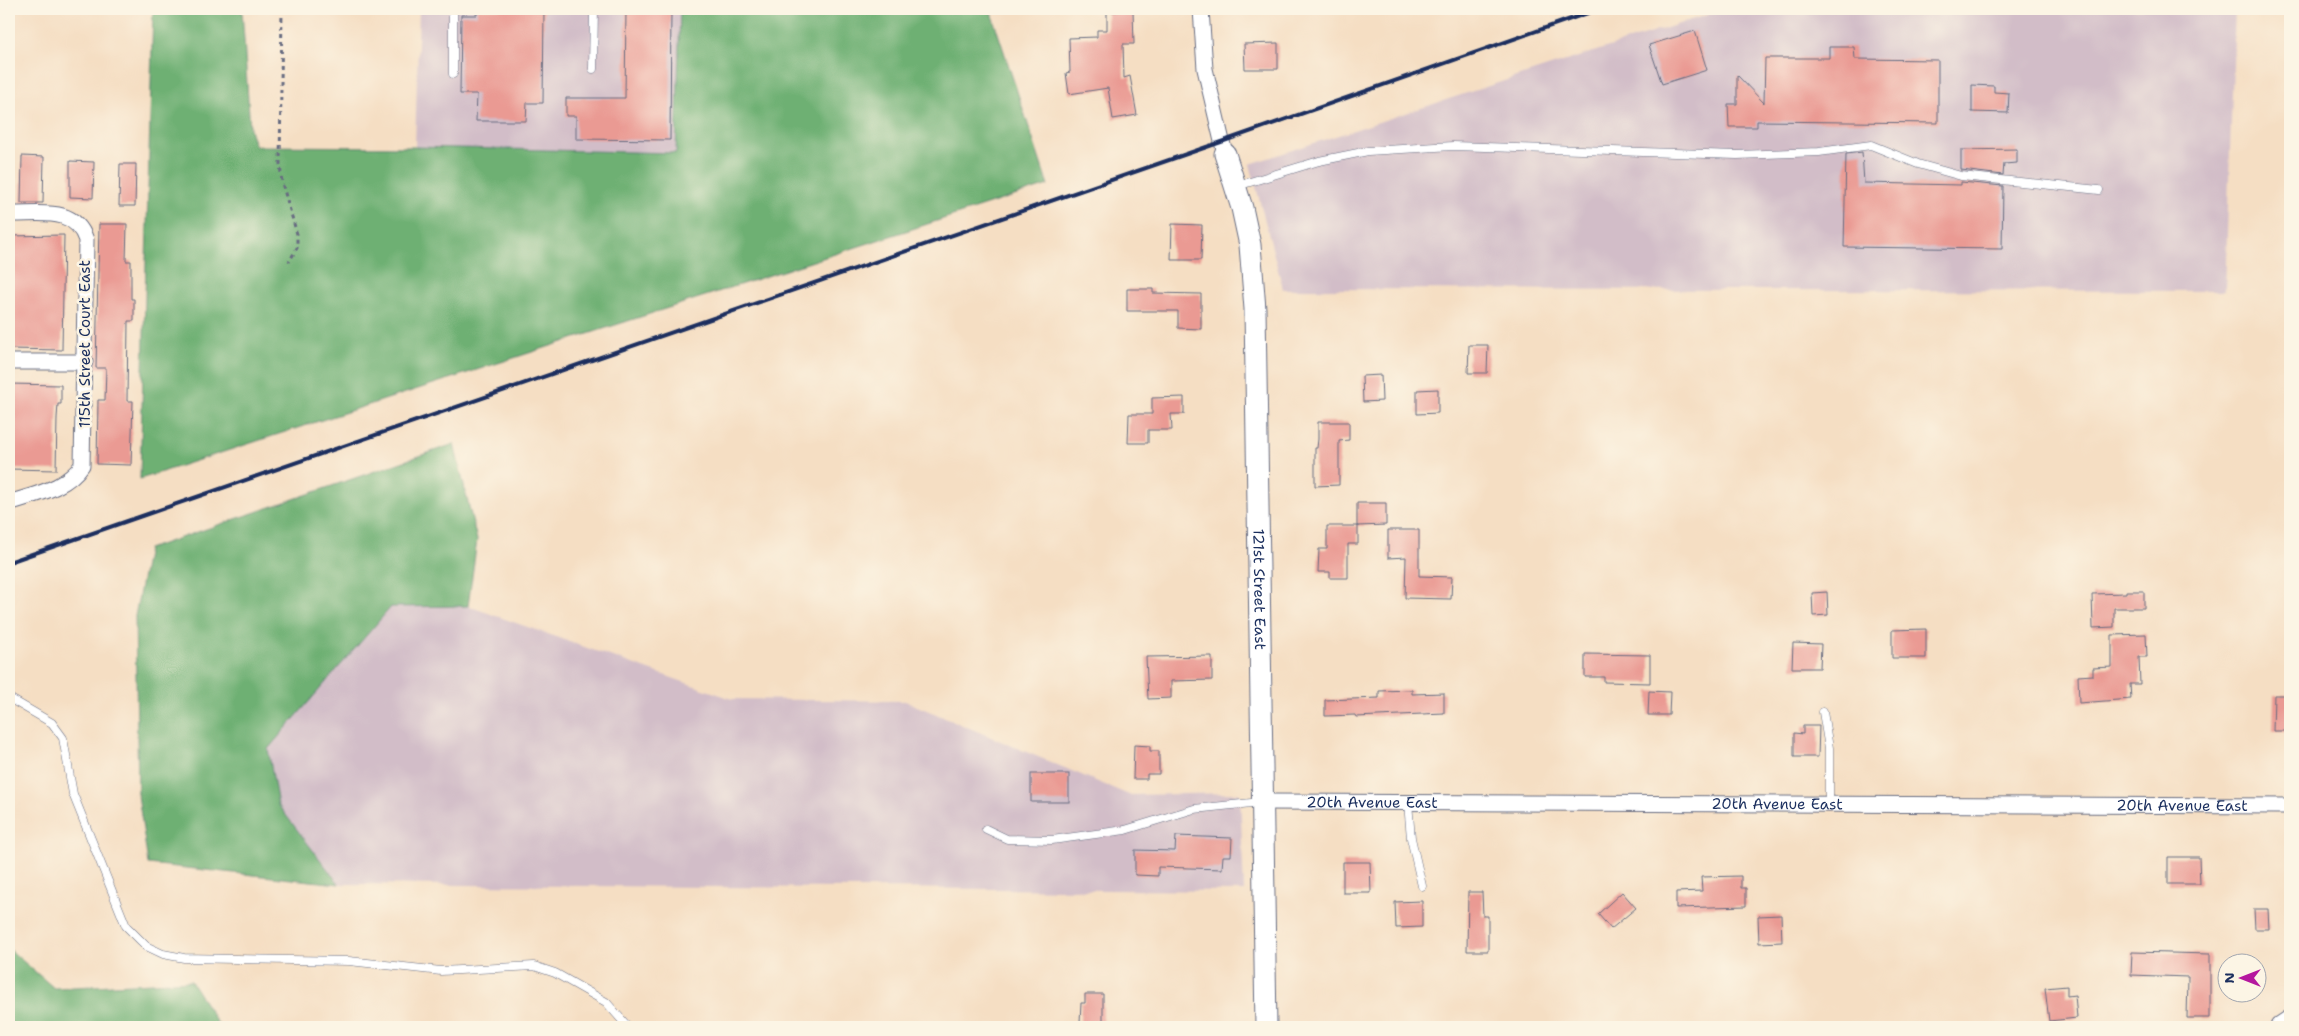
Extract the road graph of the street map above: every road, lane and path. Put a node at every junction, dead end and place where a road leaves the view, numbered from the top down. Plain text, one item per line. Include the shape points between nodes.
1 (282, 9) edge
2 (454, 9) edge
3 (594, 9) edge
4 (1201, 9) edge
5 (593, 69) dead end
6 (453, 74) dead end
7 (1225, 154) joint
8 (1235, 187) junction
9 (2099, 190) dead end
10 (9, 214) edge
11 (289, 262) dead end
12 (9, 362) edge
13 (85, 362) junction
14 (9, 503) edge
15 (9, 698) edge
16 (1823, 712) dead end
17 (1263, 802) junction
18 (1408, 803) junction
19 (1830, 806) junction
20 (2290, 806) edge
21 (986, 829) dead end
22 (1422, 886) dead end
23 (2290, 1021) edge
24 (628, 1027) edge
25 (1266, 1027) edge
26 (2281, 1027) edge

1 - 11 path via 280,164 282,183 297,234 297,248
2 - 6 lane
3 - 5 lane
4 - 7 street via 1205,69
7 - 8 street, 121st Street East
8 - 9 lane via 1319,161 1368,151 1453,146 1737,155 1819,152 1871,145 1918,164 1961,176
8 - 17 street, 121st Street East via 1250,244 1255,309
10 - 13 street, 115th Street Court East via 72,218 86,240
12 - 13 street
13 - 14 street, 115th Street Court East via 82,465 69,480
15 - 24 lane via 52,723 63,738 73,794 126,926 146,946 163,954 184,958 349,961 441,971 534,966 555,973 606,1002
16 - 19 lane via 1830,748
17 - 18 street, 20th Avenue East
17 - 21 lane via 1194,809 1126,830 1052,840 1007,839
17 - 25 street, 121st Street East
18 - 19 street, 20th Avenue East
18 - 22 lane via 1411,838
19 - 20 street, 20th Avenue East
23 - 26 street

